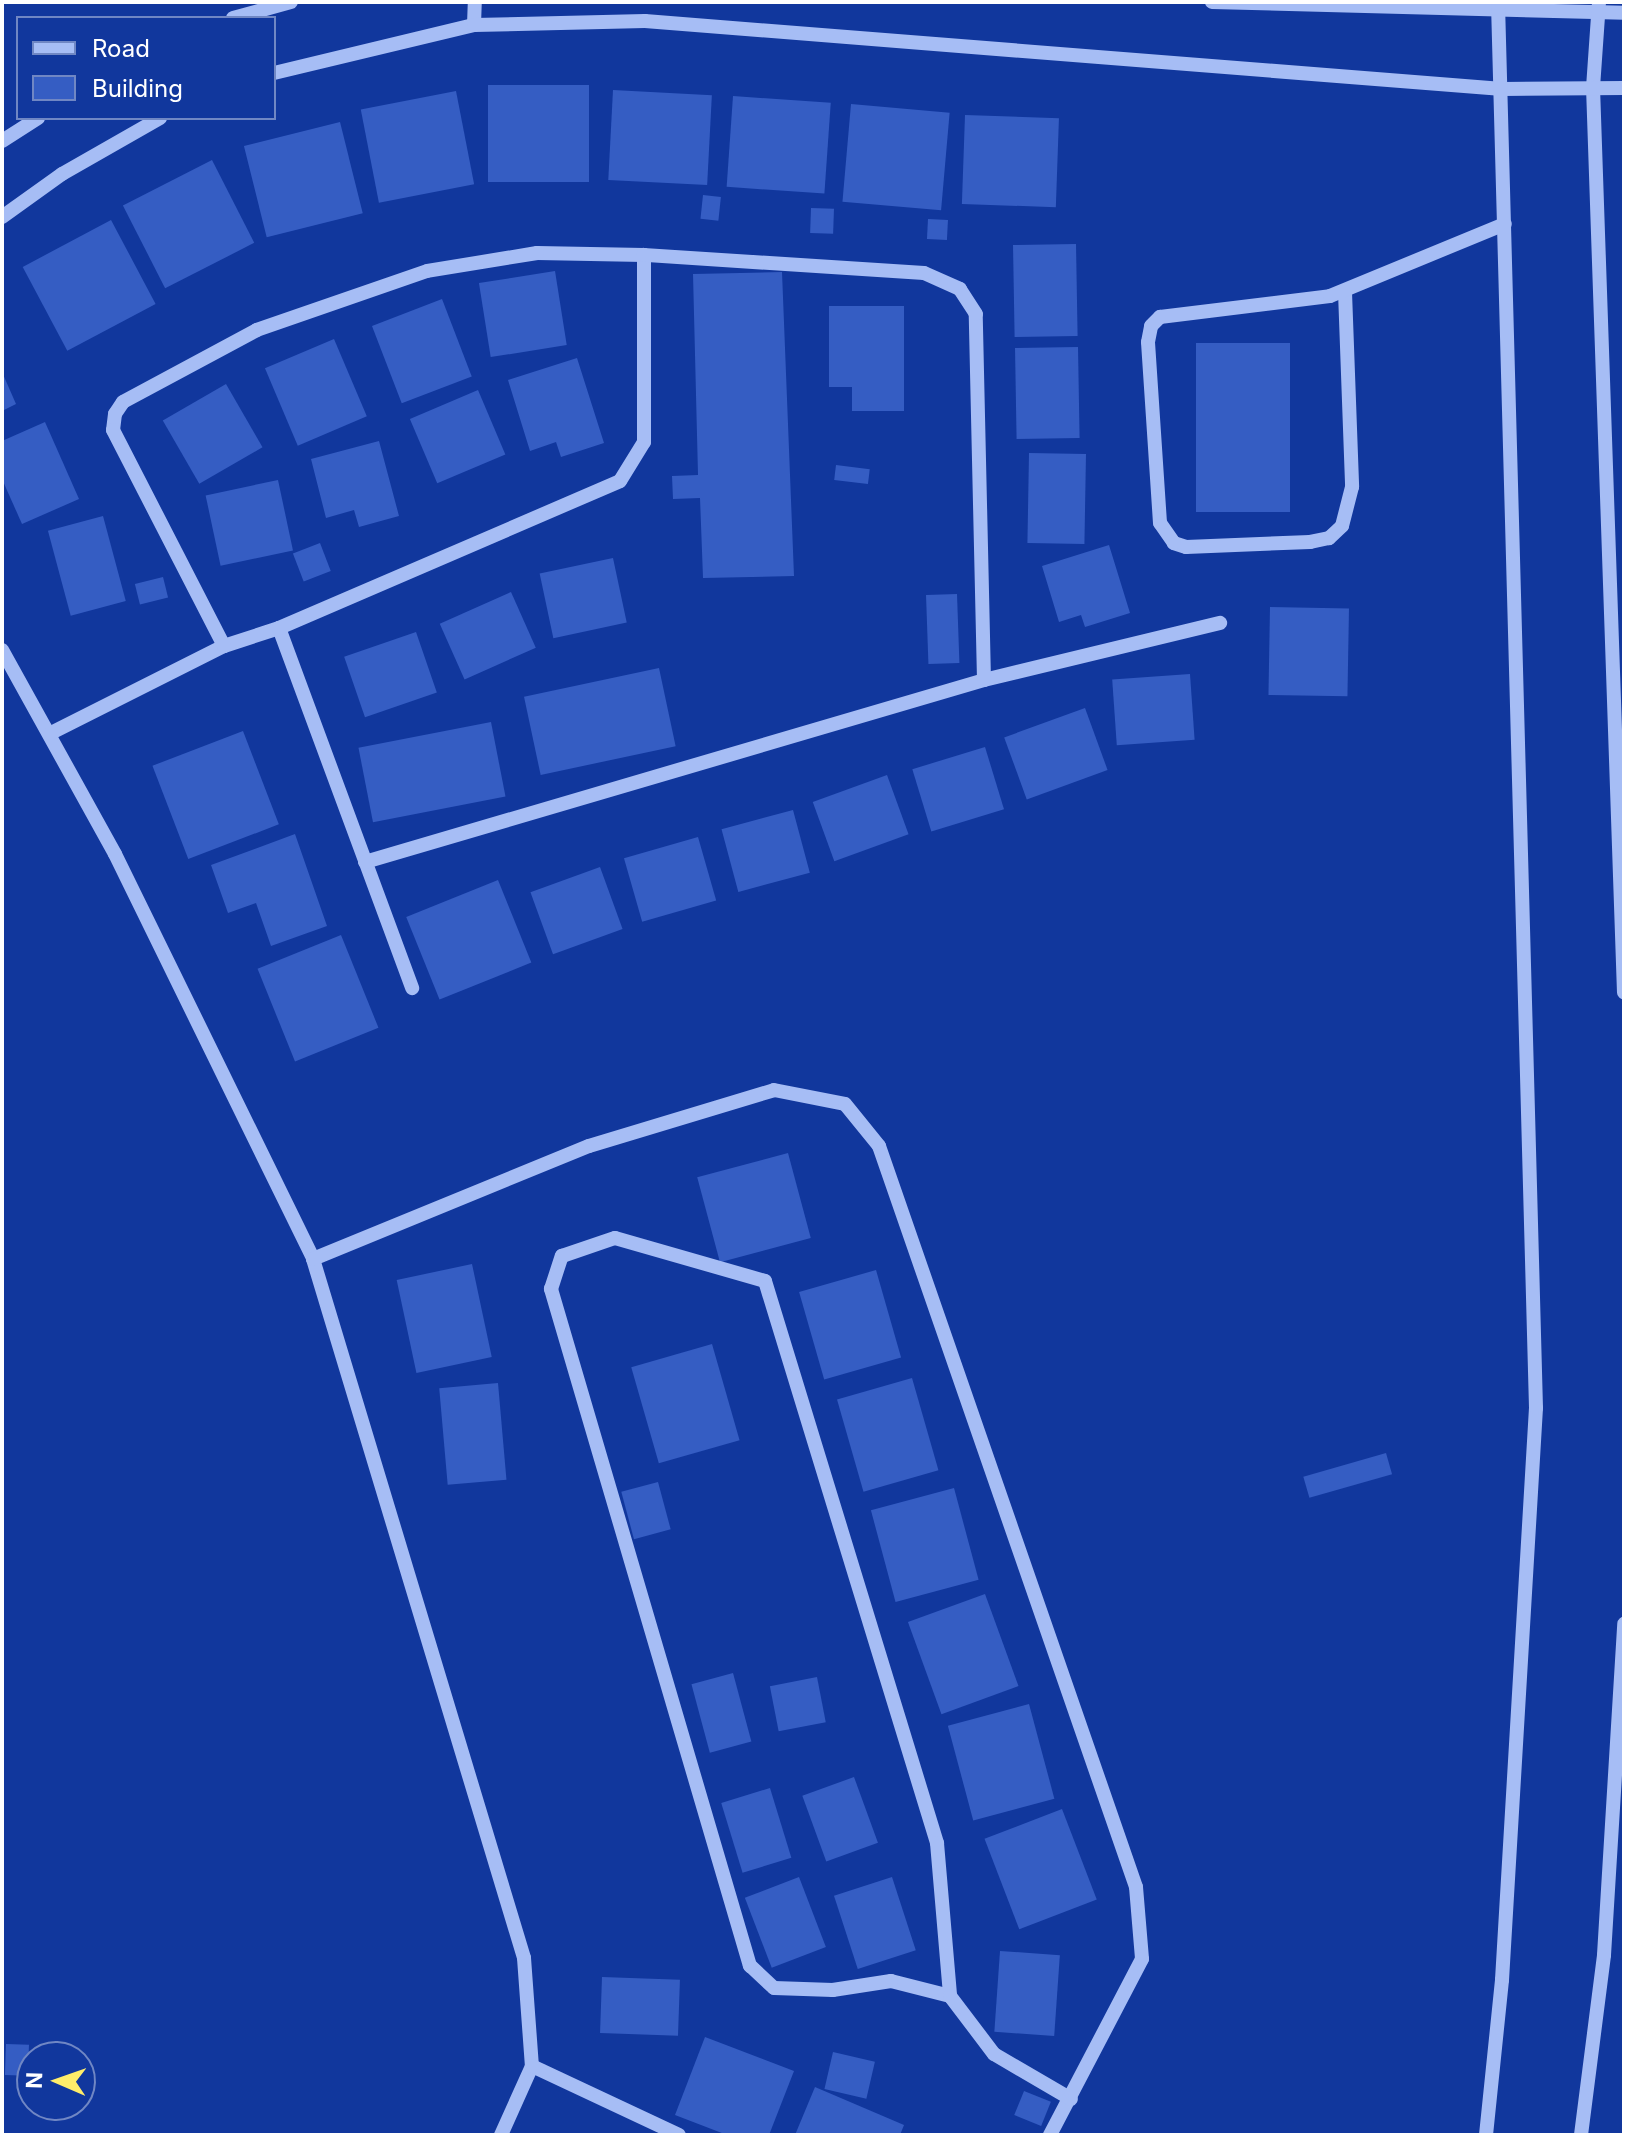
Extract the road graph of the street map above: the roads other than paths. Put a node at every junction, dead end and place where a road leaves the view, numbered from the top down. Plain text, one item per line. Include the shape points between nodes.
1 (291, 2) edge
2 (475, 2) edge
3 (1212, 2) edge
4 (1268, 3) edge
5 (1498, 7) edge
6 (1599, 7) edge
7 (1624, 13) edge
8 (240, 16) edge
9 (474, 25) junction
10 (276, 73) edge
11 (1593, 87) junction
12 (1624, 88) edge
13 (1502, 89) junction
14 (35, 120) edge
15 (156, 120) edge
16 (2, 141) edge
17 (2, 217) edge
18 (1505, 224) junction
19 (644, 255) junction
20 (1345, 292) junction
21 (1220, 623) dead end
22 (279, 628) junction
23 (224, 646) junction
24 (2, 650) edge
25 (984, 680) junction
26 (51, 733) junction
27 (365, 862) junction
28 (412, 988) dead end
29 (1624, 992) edge
30 (313, 1259) junction
31 (1624, 1624) edge
32 (950, 1996) junction
33 (532, 2066) junction
34 (1071, 2099) junction
35 (501, 2135) edge
36 (679, 2135) edge
37 (1050, 2135) edge
38 (1486, 2135) edge
39 (1581, 2135) edge

1 - 8 street
2 - 9 street
3 - 4 street
4 - 5 street
5 - 6 street
5 - 13 street
6 - 7 street
6 - 11 street
9 - 10 street
9 - 13 street via 645,21
11 - 12 street
11 - 13 street
11 - 29 street
13 - 18 street
14 - 16 street
15 - 17 street via 62,174
18 - 20 street
18 - 38 street via 1536,1408 1502,1980
19 - 22 street via 644,442 620,481
19 - 23 street via 537,253 427,271 257,330 123,402 113,430
19 - 25 street via 924,273 960,289 976,314
20 - 20 street via 1172,313 1151,326 1160,523 1174,543 1186,547 1310,542 1329,538 1342,526 1352,487
21 - 25 street
22 - 23 street
22 - 27 street
23 - 26 street
24 - 26 street
25 - 27 street
26 - 30 street
27 - 28 street
30 - 33 street via 524,1958
30 - 34 street via 589,1146 774,1090 845,1104 879,1146 1136,1887 1142,1959
31 - 39 street via 1604,1955
32 - 32 street via 937,1843 765,1281 615,1238 562,1256 551,1289 750,1966 774,1988 833,1990 891,1981
32 - 34 street via 994,2054
33 - 35 street
33 - 36 street
34 - 37 street

